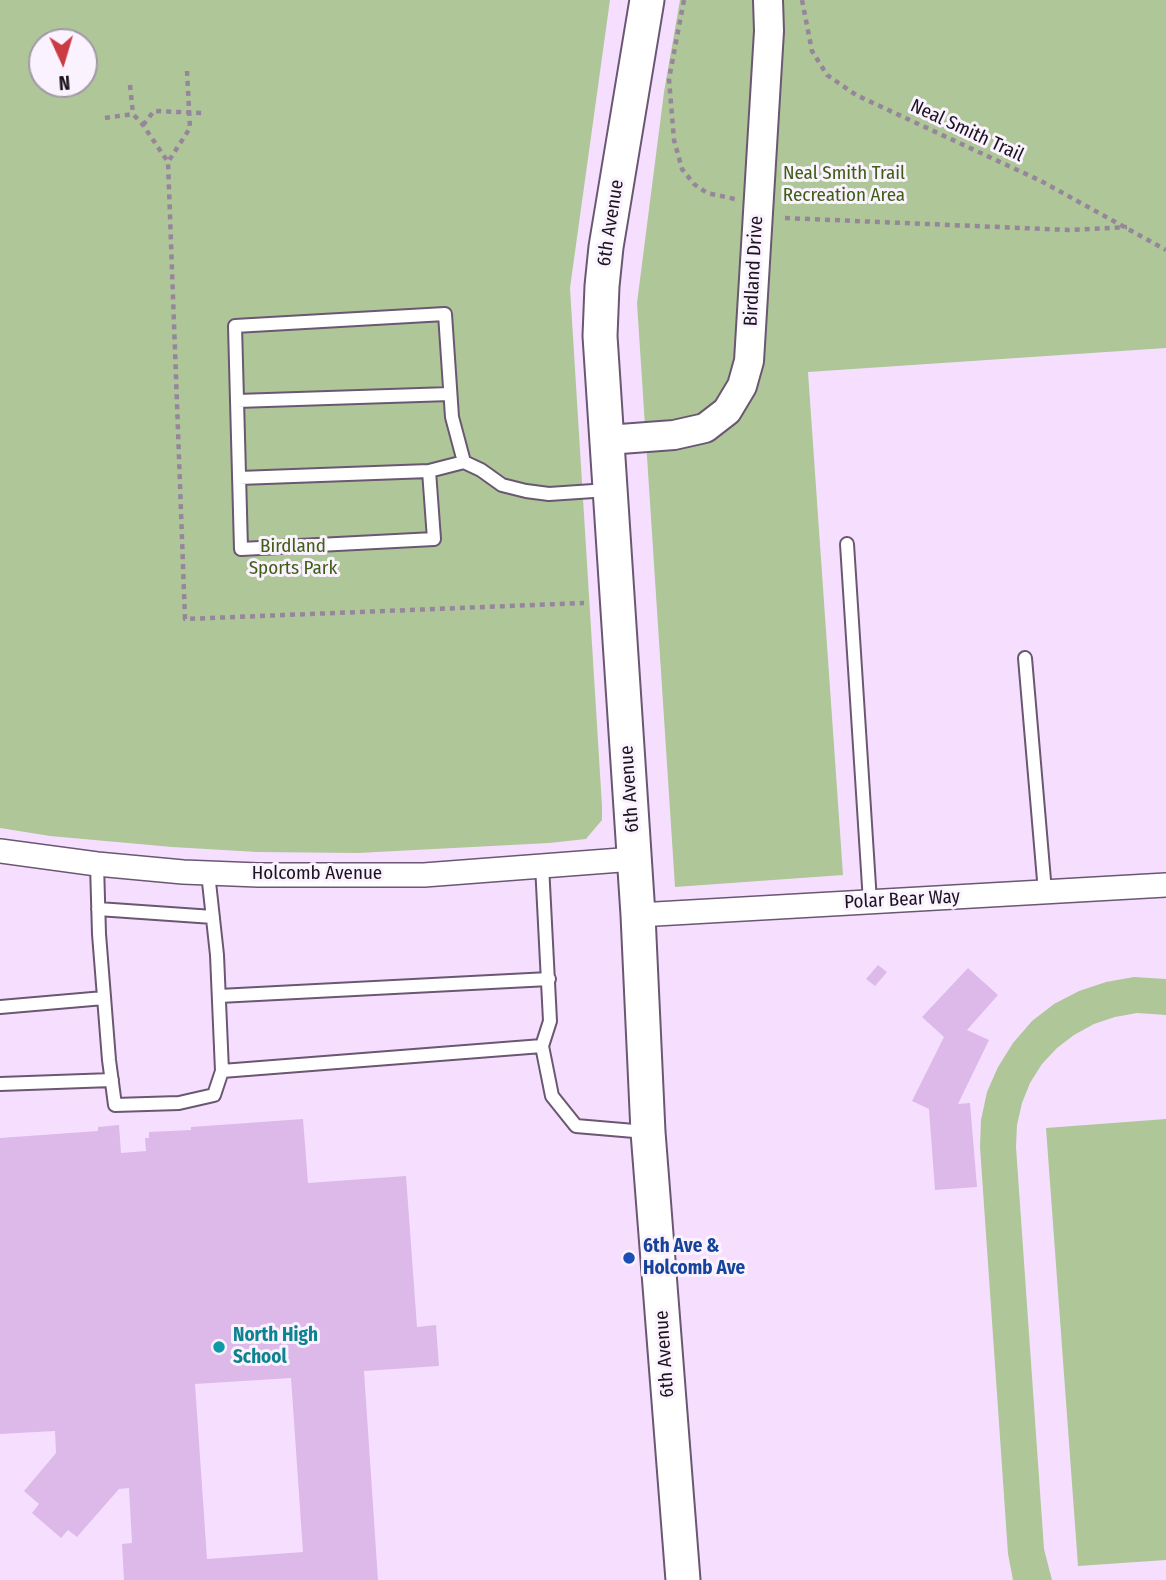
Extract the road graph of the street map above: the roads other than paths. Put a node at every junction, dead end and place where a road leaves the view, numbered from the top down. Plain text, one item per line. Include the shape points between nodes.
1 (647, 0) edge
2 (768, 0) edge
3 (450, 394) junction
4 (237, 401) junction
5 (607, 440) junction
6 (464, 461) junction
7 (429, 471) junction
8 (239, 478) junction
9 (611, 489) junction
10 (847, 544) dead end
11 (1025, 658) dead end
12 (0, 851) edge
13 (634, 859) junction
14 (97, 864) junction
15 (542, 865) junction
16 (208, 873) junction
17 (1166, 885) edge
18 (1045, 892) junction
19 (870, 902) junction
20 (98, 909) junction
21 (638, 915) junction
22 (213, 917) junction
23 (549, 979) junction
24 (219, 996) junction
25 (104, 998) junction
26 (0, 1007) edge
27 (542, 1046) junction
28 (222, 1071) junction
29 (112, 1080) junction
30 (0, 1084) edge
31 (648, 1132) junction
32 (683, 1580) edge

1 - 5 main road, 6th Avenue via 602,286 600,336
2 - 5 street, Birdland Drive via 749,361 742,386 727,411 705,428
3 - 4 lane
3 - 4 lane via 444,314 235,326
3 - 6 lane
4 - 8 lane
5 - 9 main road, 6th Avenue
6 - 7 lane
6 - 9 lane via 502,485 526,491 549,494
7 - 8 lane
7 - 8 lane via 434,539 241,549
9 - 13 main road, 6th Avenue
10 - 19 lane
11 - 18 lane
12 - 14 street, Holcomb Avenue
13 - 15 street, Holcomb Avenue
13 - 21 main road, 6th Avenue
14 - 16 street, Holcomb Avenue
14 - 20 lane
15 - 16 street, Holcomb Avenue via 425,875
15 - 23 lane
16 - 22 lane
17 - 18 street, Polar Bear Way
18 - 19 street, Polar Bear Way
19 - 21 street, Polar Bear Way
20 - 22 lane
20 - 25 lane
21 - 31 main road, 6th Avenue
22 - 24 lane
23 - 24 lane
23 - 27 lane via 550,1021
24 - 28 lane
25 - 26 lane
25 - 29 lane
27 - 28 lane
27 - 31 lane via 552,1096 576,1126
28 - 29 lane via 214,1095 179,1103 116,1105
29 - 30 lane
31 - 32 main road, 6th Avenue

